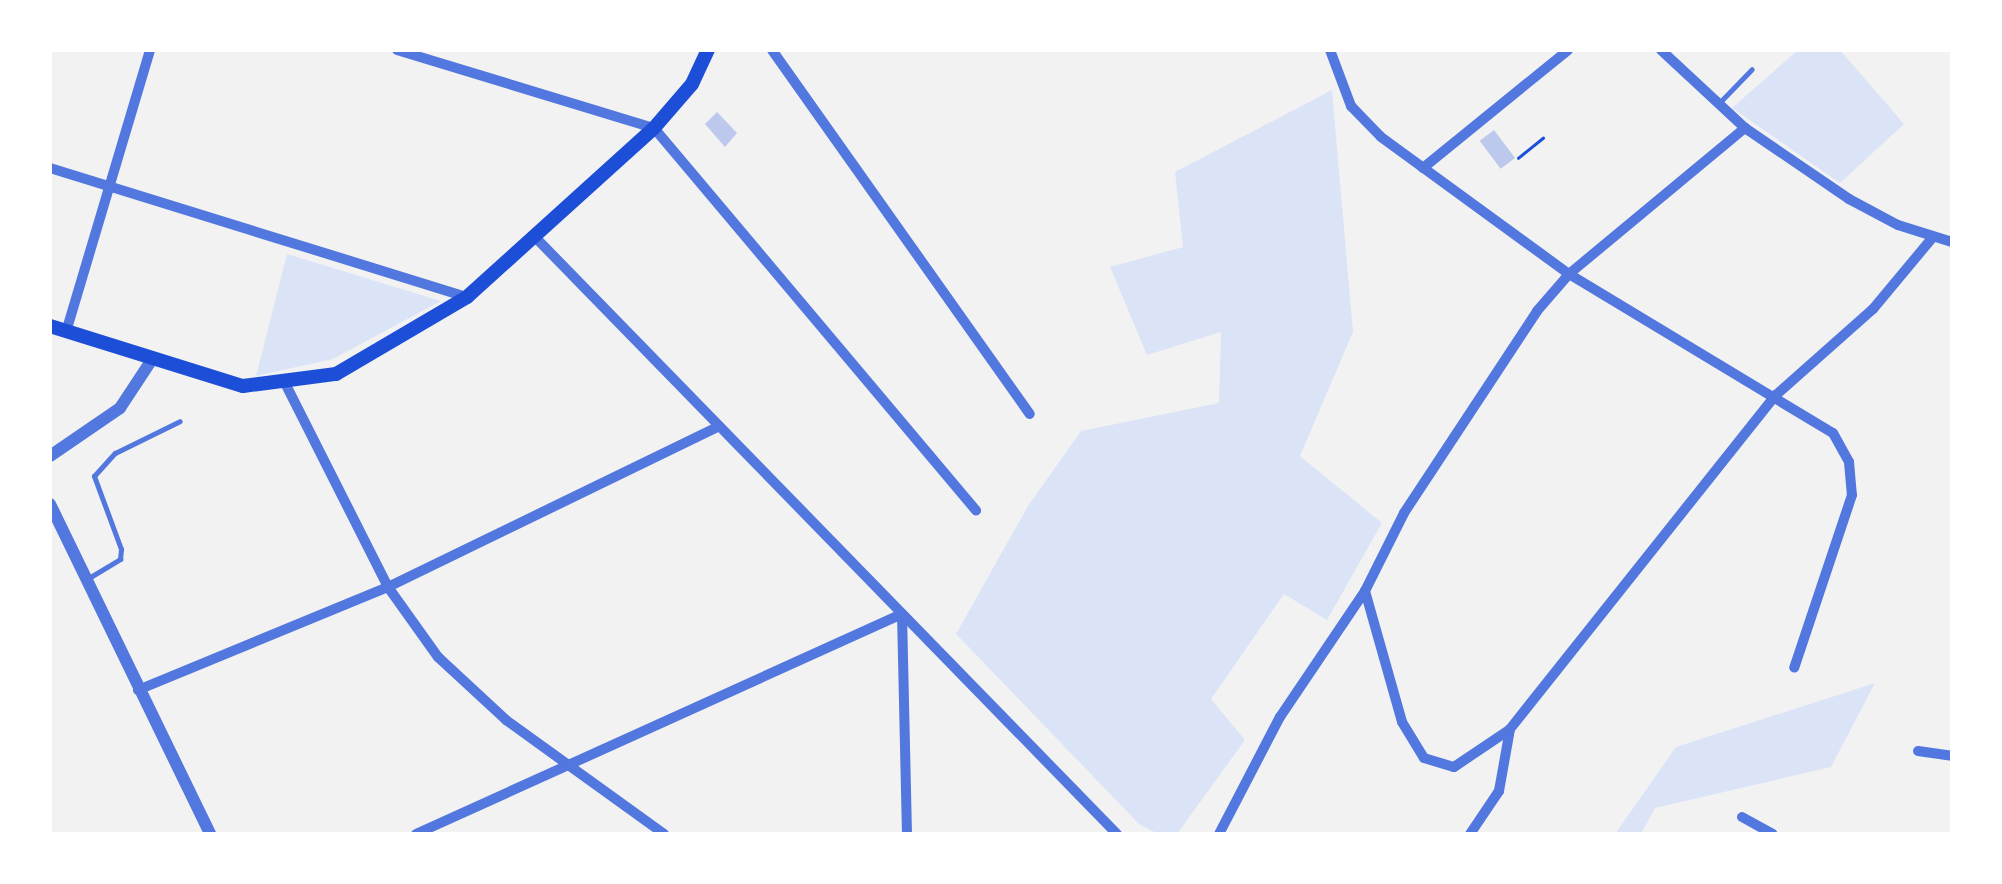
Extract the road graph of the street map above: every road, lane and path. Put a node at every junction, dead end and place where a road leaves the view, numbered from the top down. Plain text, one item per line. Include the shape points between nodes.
1 (150, 50) edge
2 (397, 50) edge
3 (708, 50) edge
4 (772, 50) edge
5 (1330, 50) edge
6 (1568, 50) edge
7 (1661, 50) edge
8 (1752, 69) dead end
9 (1717, 106) junction
10 (654, 128) junction
11 (1745, 128) junction
12 (1543, 138) dead end
13 (1518, 158) dead end
14 (50, 168) edge
15 (1423, 168) junction
16 (110, 186) junction
17 (535, 237) junction
18 (1933, 237) junction
19 (1952, 242) edge
20 (1569, 274) junction
21 (467, 297) junction
22 (50, 326) edge
23 (66, 332) junction
24 (150, 361) junction
25 (286, 385) junction
26 (1776, 395) junction
27 (1030, 414) dead end
28 (180, 420) dead end
29 (719, 426) junction
30 (50, 456) edge
31 (50, 504) edge
32 (976, 510) dead end
33 (84, 581) junction
34 (388, 588) junction
35 (1364, 592) junction
36 (902, 614) junction
37 (1794, 668) dead end
38 (138, 690) junction
39 (1510, 729) junction
40 (1918, 751) dead end
41 (1952, 756) edge
42 (572, 768) junction
43 (1742, 818) dead end
44 (210, 834) edge
45 (416, 834) edge
46 (664, 834) edge
47 (908, 834) edge
48 (1117, 834) edge
49 (1218, 834) edge
50 (1470, 834) edge
51 (1773, 834) edge

1 - 16 street
2 - 10 street
3 - 10 main road via 692,84
4 - 27 street
5 - 15 street via 1358,114
6 - 15 street
7 - 9 street
8 - 9 lane
9 - 11 street
10 - 17 main road
10 - 32 street
11 - 18 street via 1849,199
11 - 20 street
12 - 13 path
14 - 16 street
15 - 20 street
16 - 21 street
16 - 23 street
17 - 21 main road
17 - 29 street
18 - 19 street
18 - 26 street via 1873,309
20 - 26 street
20 - 35 street via 1526,326 1404,513
21 - 25 main road via 367,360
22 - 23 main road
23 - 24 main road
24 - 25 main road via 243,386
24 - 30 street via 120,408
25 - 34 street
26 - 37 street via 1833,433 1852,479 1848,510
26 - 39 street
28 - 33 lane via 115,453 94,476 120,559
29 - 34 street
29 - 36 street
31 - 33 street
33 - 38 street
34 - 38 street
34 - 42 street via 457,678
35 - 39 street via 1402,722 1424,758 1454,766
35 - 49 street via 1280,717
36 - 42 street
36 - 47 street
36 - 48 street
38 - 44 street
39 - 50 street via 1499,791
40 - 41 street
42 - 45 street
42 - 46 street
43 - 51 street

